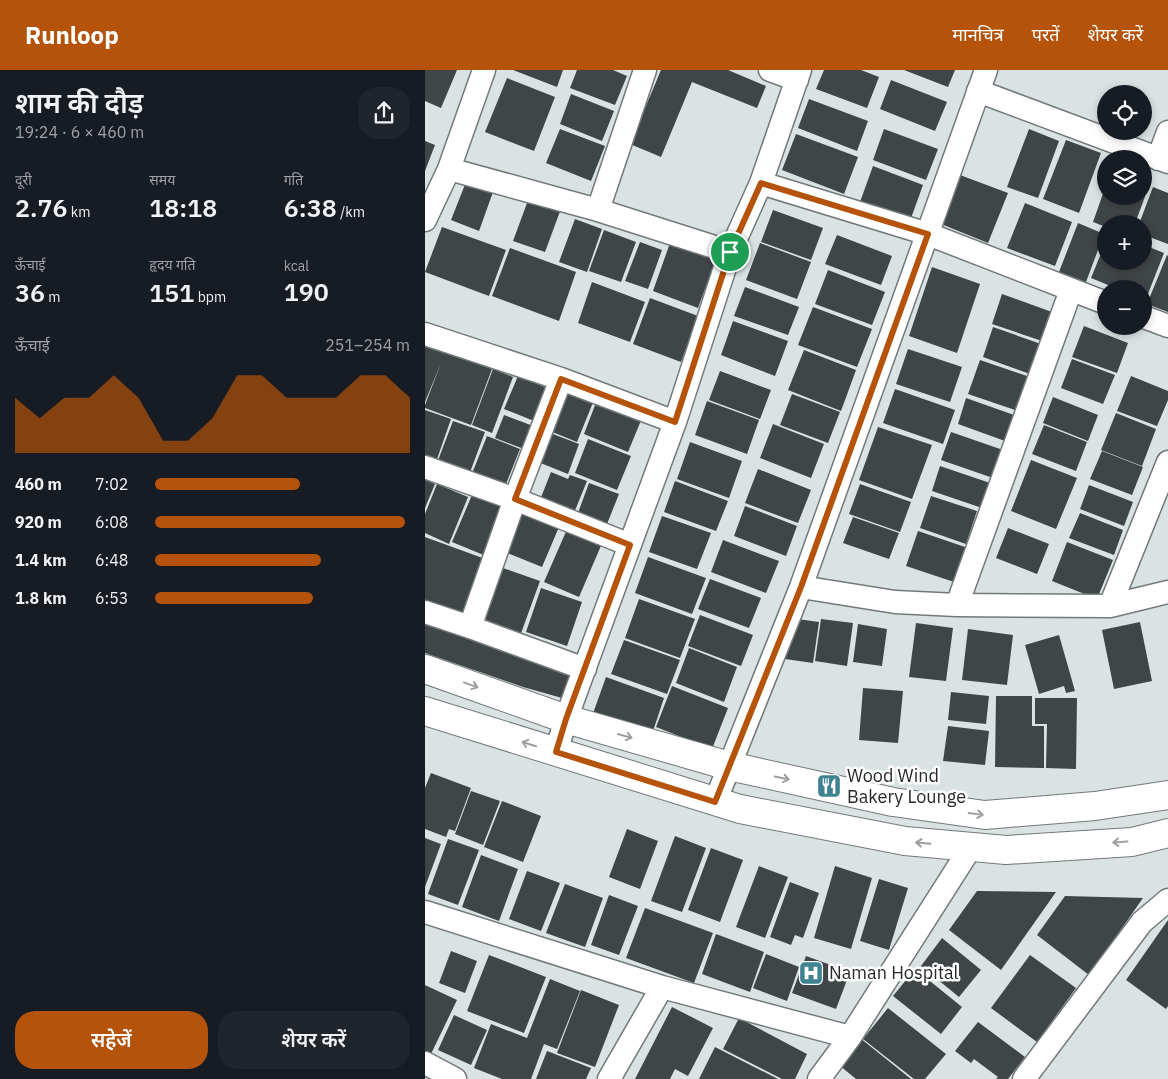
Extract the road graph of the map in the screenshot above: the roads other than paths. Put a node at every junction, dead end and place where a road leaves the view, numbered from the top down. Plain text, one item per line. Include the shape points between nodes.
1 (484, 70) edge
2 (645, 70) edge
3 (770, 70) edge
4 (798, 75) edge
5 (982, 80) edge
6 (1168, 132) edge
7 (1163, 160) edge
8 (449, 169) junction
9 (761, 183) junction
10 (597, 210) junction
11 (425, 220) edge
12 (928, 234) junction
13 (730, 252) junction
14 (1071, 290) junction
15 (1097, 300) edge
16 (1152, 320) edge
17 (1168, 326) edge
18 (425, 334) edge
19 (561, 379) junction
20 (675, 422) junction
21 (1168, 462) edge
22 (425, 467) edge
23 (515, 499) junction
24 (630, 545) junction
25 (801, 587) junction
26 (1168, 592) edge
27 (957, 605) junction
28 (1110, 606) junction
29 (425, 612) edge
30 (469, 627) junction
31 (425, 669) edge
32 (585, 669) junction
33 (425, 711) edge
34 (566, 719) junction
35 (556, 752) junction
36 (729, 766) junction
37 (1168, 795) edge
38 (715, 802) junction
39 (1168, 834) edge
40 (971, 847) junction
41 (1168, 900) edge
42 (425, 912) edge
43 (662, 987) junction
44 (850, 1037) junction
45 (425, 1063) edge
46 (455, 1079) edge
47 (609, 1079) edge
48 (819, 1079) edge
49 (1024, 1079) edge

1 - 8 street
2 - 10 street
3 - 4 street
4 - 9 street
5 - 7 street
5 - 12 street
6 - 7 street
8 - 10 street
8 - 11 street
9 - 12 street
9 - 13 street
10 - 13 street
12 - 14 street
12 - 25 street
13 - 20 street
14 - 15 street
14 - 27 street
16 - 17 street
18 - 19 street
19 - 20 street
19 - 23 street
20 - 24 street
21 - 28 street
22 - 23 street
23 - 24 street
23 - 30 street
24 - 32 street
25 - 27 street via 895,602
25 - 36 street
26 - 28 street
27 - 28 street
29 - 30 street
30 - 32 street
31 -> 34 street
32 - 34 street
35 -> 33 street
34 - 35 street
34 -> 36 street
35 - 38 street
36 -> 37 street via 893,802 985,815 1095,806
36 - 38 street
40 -> 38 street via 905,841 740,810
39 -> 40 street via 1132,842 1006,850
40 - 44 street
41 - 49 street via 1142,922
42 - 43 street
43 - 44 street
43 - 47 street
44 - 48 street
45 - 46 street

